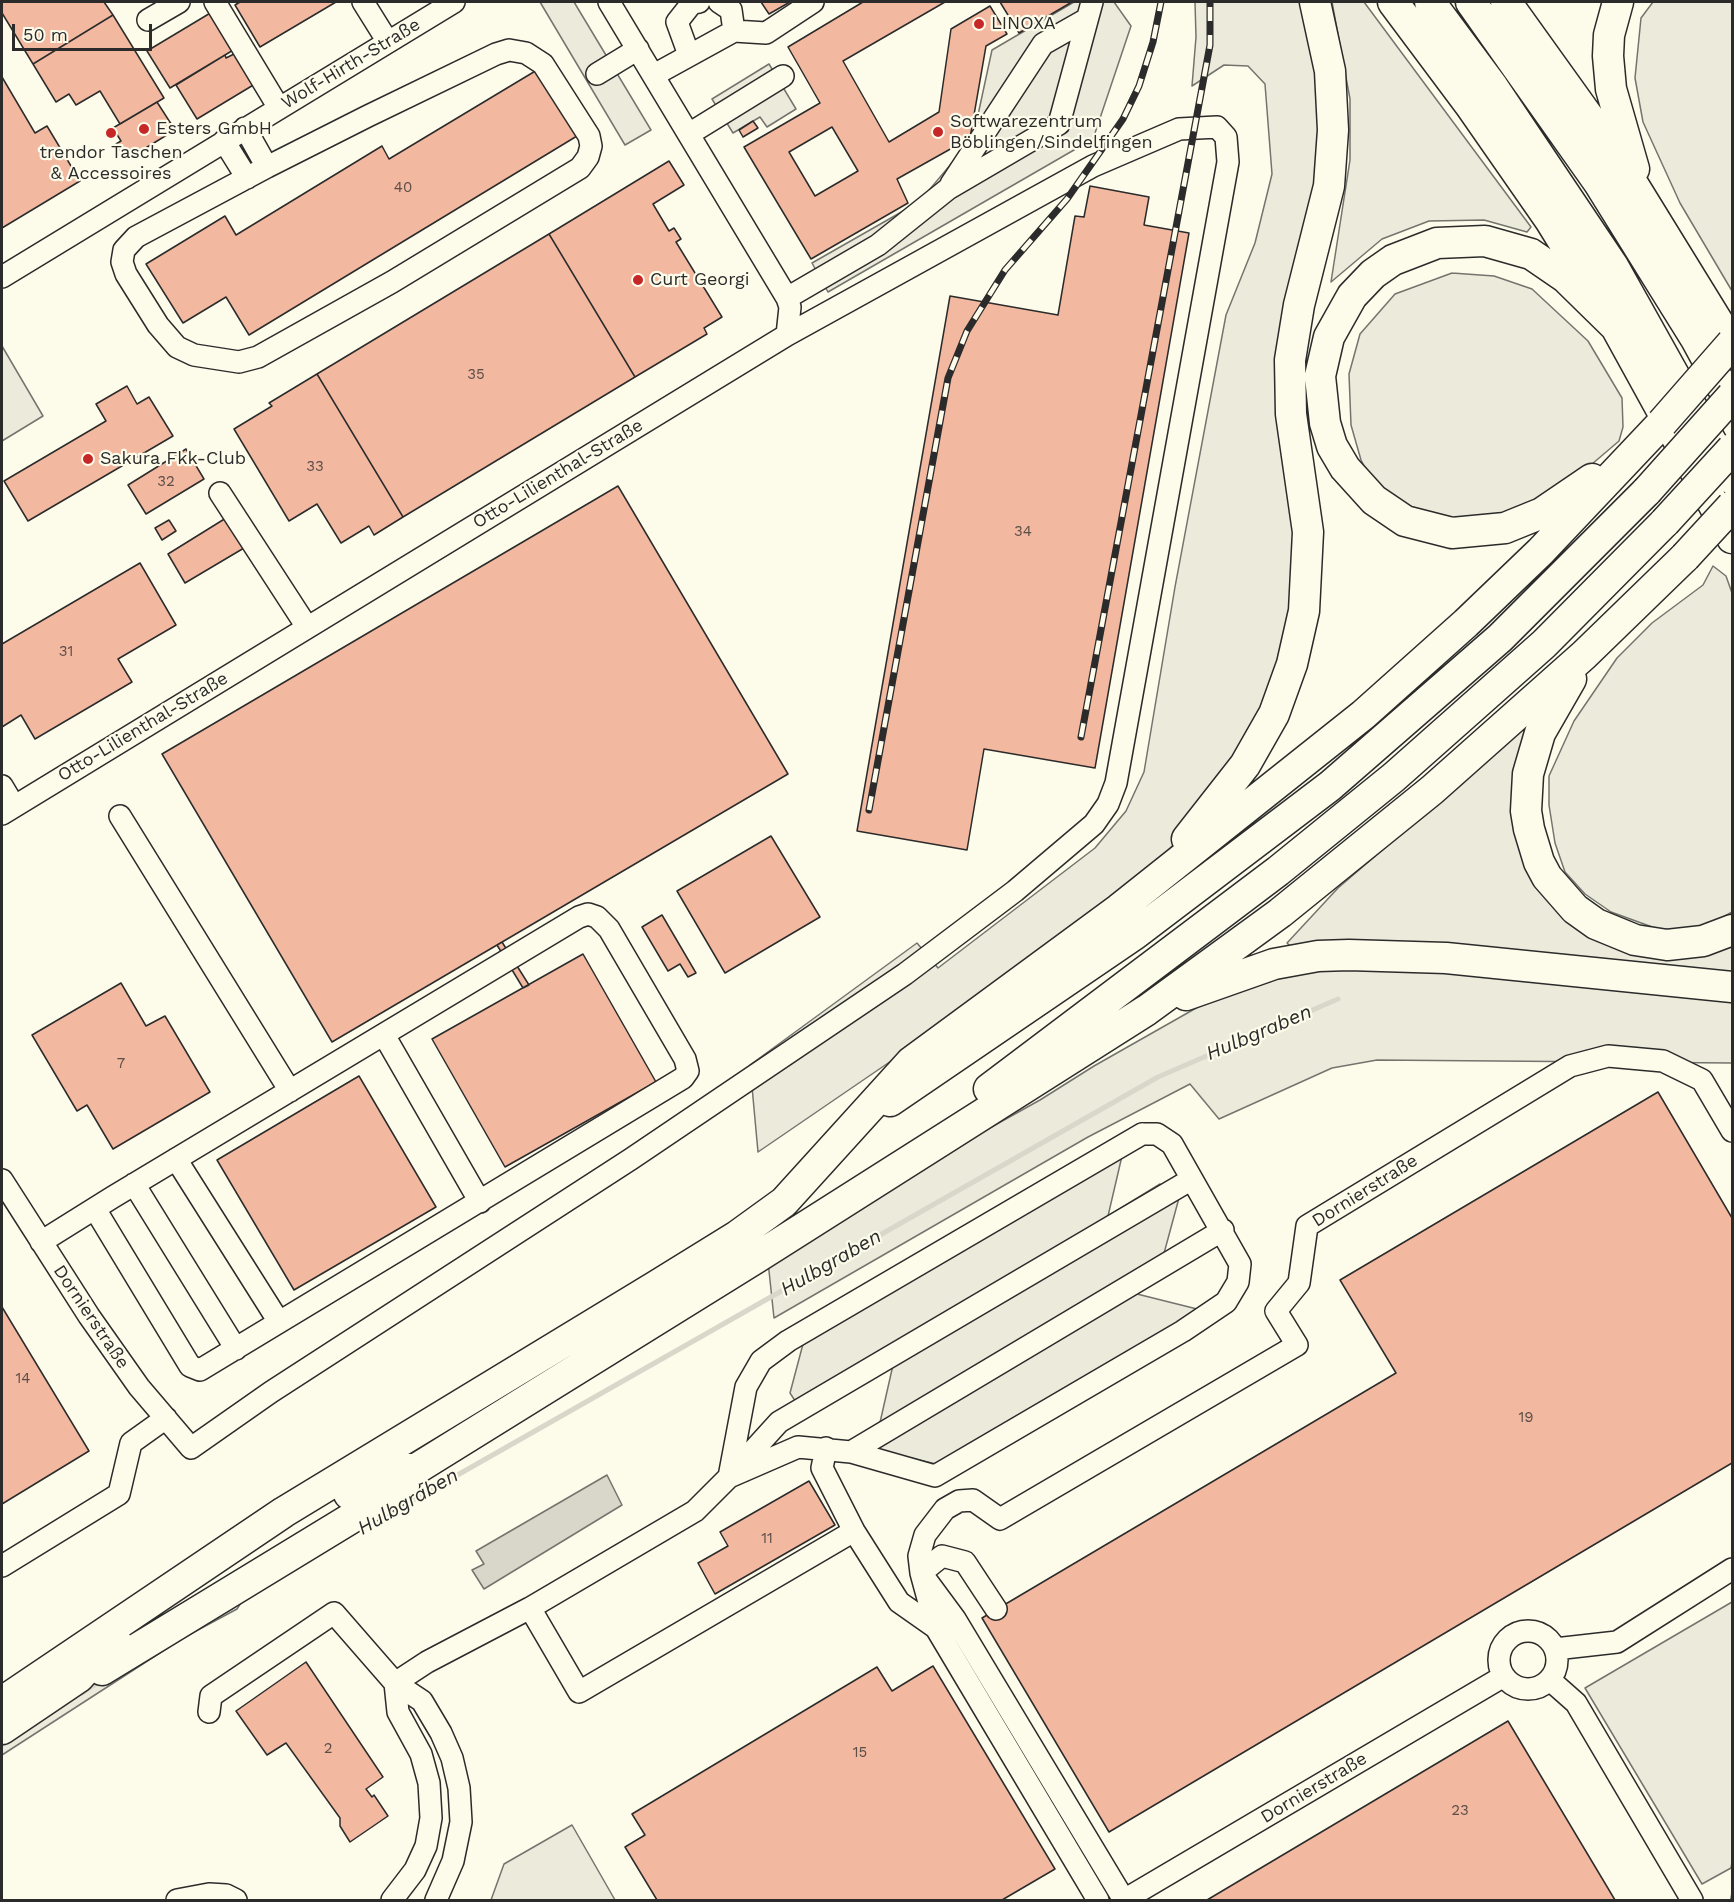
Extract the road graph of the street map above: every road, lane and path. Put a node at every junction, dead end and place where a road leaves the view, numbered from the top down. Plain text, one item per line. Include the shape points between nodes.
1 (179, 2) edge
2 (214, 2) edge
3 (363, 2) edge
4 (454, 2) edge
5 (609, 2) edge
6 (699, 2) edge
7 (719, 2) edge
8 (813, 2) edge
9 (1315, 2) edge
10 (1394, 2) edge
11 (1430, 2) edge
12 (1472, 2) edge
13 (1506, 2) edge
14 (1618, 2) edge
15 (1089, 10) edge
16 (148, 20) dead end
17 (734, 31) junction
18 (388, 42) junction
19 (638, 49) junction
20 (689, 55) junction
21 (597, 74) dead end
22 (654, 75) junction
23 (783, 76) dead end
24 (279, 108) junction
25 (245, 128) junction
26 (689, 134) junction
27 (224, 141) junction
28 (267, 167) junction
29 (247, 178) junction
30 (948, 189) junction
31 (1641, 195) junction
32 (2, 277) edge
33 (788, 298) junction
34 (1616, 327) junction
35 (787, 335) junction
36 (1732, 344) edge
37 (1732, 396) edge
38 (1732, 405) edge
39 (1732, 449) edge
40 (1626, 454) junction
41 (1732, 479) edge
42 (220, 493) dead end
43 (1732, 506) edge
44 (1732, 538) edge
45 (307, 627) junction
46 (1584, 655) junction
47 (2, 786) edge
48 (8, 810) edge
49 (120, 816) dead end
50 (1145, 888) junction
51 (1732, 930) edge
52 (1732, 987) edge
53 (1147, 1010) junction
54 (384, 1035) junction
55 (290, 1091) junction
56 (852, 1128) junction
57 (1732, 1131) edge
58 (176, 1160) junction
59 (1192, 1179) junction
60 (2, 1180) edge
61 (134, 1185) junction
62 (480, 1202) junction
63 (95, 1209) junction
64 (1223, 1230) junction
65 (41, 1242) junction
66 (756, 1258) junction
67 (279, 1322) junction
68 (236, 1349) junction
69 (166, 1418) junction
70 (191, 1448) joint
71 (826, 1448) junction
72 (851, 1452) junction
73 (729, 1477) junction
74 (298, 1525) junction
75 (854, 1531) junction
76 (241, 1562) junction
77 (2, 1566) edge
78 (1732, 1569) edge
79 (921, 1573) junction
80 (530, 1608) junction
81 (996, 1609) dead end
82 (936, 1628) junction
83 (1556, 1649) junction
84 (1504, 1676) junction
85 (1550, 1680) junction
86 (394, 1683) junction
87 (2, 1702) edge
88 (209, 1712) dead end
89 (2, 1729) edge
90 (177, 1900) edge
91 (236, 1900) edge
92 (392, 1900) edge
93 (436, 1900) edge
94 (1098, 1900) edge
95 (1124, 1900) edge
96 (1692, 1900) edge

1 - 16 street
2 - 24 street
3 - 18 street
4 - 18 street, Wolf-Hirth-Straße
5 - 19 street
6 - 20 street via 692,3 677,22
7 - 17 street via 731,10
8 - 17 street via 766,33
9 - 50 highway via 1330,71 1333,130 1329,186 1290,352 1291,406 1309,558 1304,611 1284,690 1260,740 1229,789
10 - 34 highway via 1529,189
11 - 41 highway via 1493,87 1607,257
12 - 38 highway via 1599,183 1690,329
13 - 31 highway
14 - 31 highway via 1609,35 1611,88
15 - 30 street via 1043,44
15 - 30 street via 1059,124
17 - 20 street
18 - 24 street, Wolf-Hirth-Straße
19 - 21 street
19 - 22 street
20 - 22 street
22 - 26 street
23 - 26 street
24 - 25 street, Wolf-Hirth-Straße
25 - 27 street, Wolf-Hirth-Straße
25 - 28 street
26 - 33 street
27 - 29 street
27 - 32 street, Wolf-Hirth-Straße
28 - 29 street
28 - 29 street via 509,50 526,53 543,64 589,136 591,146 580,168 392,282 258,357 239,362 194,355 177,347 158,325 126,274 124,250 136,237
30 - 33 street via 878,245
31 - 36 highway
33 - 35 street
34 - 40 highway via 1566,278 1531,254 1485,241 1437,243 1393,260 1352,296 1338,317 1323,357 1321,400 1332,446 1358,485 1405,521 1452,533 1505,528 1542,513
34 - 44 highway
35 - 45 street, Otto-Lilienthal-Straße
35 - 70 street, Otto-Lilienthal-Straße via 1093,166 1179,129 1217,128 1226,137 1228,162 1116,783 1108,804 1094,824 1064,852 905,974
36 - 40 highway, bridge via 1657,429
37 - 56 highway, bridge via 1553,587 1492,645 1300,810 1126,940
39 - 66 highway, bridge via 1522,665 1356,809 978,1099 843,1191
40 - 50 highway via 1498,592 1394,688 1292,774
42 - 45 street
43 - 46 highway, bridge
45 - 48 street, Otto-Lilienthal-Straße
46 - 51 highway via 1540,733 1531,758 1526,811 1539,862 1575,909 1614,933 1666,945 1703,941
46 - 53 highway via 1374,839
47 - 48 street
49 - 55 street
50 - 56 highway via 911,1062
52 - 53 highway via 1446,958 1328,956 1274,964
53 - 66 highway
54 - 55 street
54 - 62 street
54 - 62 street via 588,914 609,929 684,1059 688,1071 683,1078
55 - 58 street
56 - 74 highway via 784,1202 737,1236
57 - 79 street, Dornierstraße via 1702,1080 1663,1061 1608,1056 1570,1066 1307,1226 1299,1283 1276,1311 1297,1345 1000,1519 973,1500 959,1501 945,1509 925,1535 919,1556
58 - 61 street
58 - 67 street
59 - 64 street
59 - 73 street via 779,1422
59 - 73 street via 1172,1144 1157,1134 1142,1134 788,1341 761,1361 746,1387
60 - 65 street, Dornierstraße
61 - 63 street
61 - 68 street
62 - 67 street
63 - 65 street
63 - 68 street via 190,1366 200,1370
64 - 72 street
64 - 72 street via 1240,1264 1238,1282 1226,1302 1183,1331 934,1476
65 - 69 street, Dornierstraße via 139,1387
66 - 74 highway via 416,1469 396,1469
67 - 68 street
69 - 70 street, Dornierstraße
69 - 77 street via 131,1443 119,1494
71 - 72 street
71 - 73 street via 798,1447
71 - 75 street via 822,1468
73 - 80 street via 695,1511
74 - 76 highway
74 - 76 highway
75 - 80 street via 579,1692
75 - 82 street via 899,1602
76 - 87 highway
76 - 89 highway via 96,1657 79,1677
78 - 83 street via 1617,1642
79 - 81 street via 942,1556 965,1562
79 - 82 street
79 - 95 street via 955,1619
80 - 86 street
82 - 94 street
83 - 84 street via 1546,1636 1531,1631 1515,1634 1503,1645 1499,1660
83 - 85 street via 1557,1665
84 - 85 street via 1513,1685 1526,1689
84 - 95 street, Dornierstraße
85 - 96 street via 1576,1703
86 - 88 street via 334,1613 212,1696
86 - 92 street via 398,1712 421,1754 429,1783 431,1818 426,1846 415,1870
86 - 93 street via 422,1701 432,1717 452,1758 459,1788 459,1832 453,1861
90 - 91 street via 209,1894

